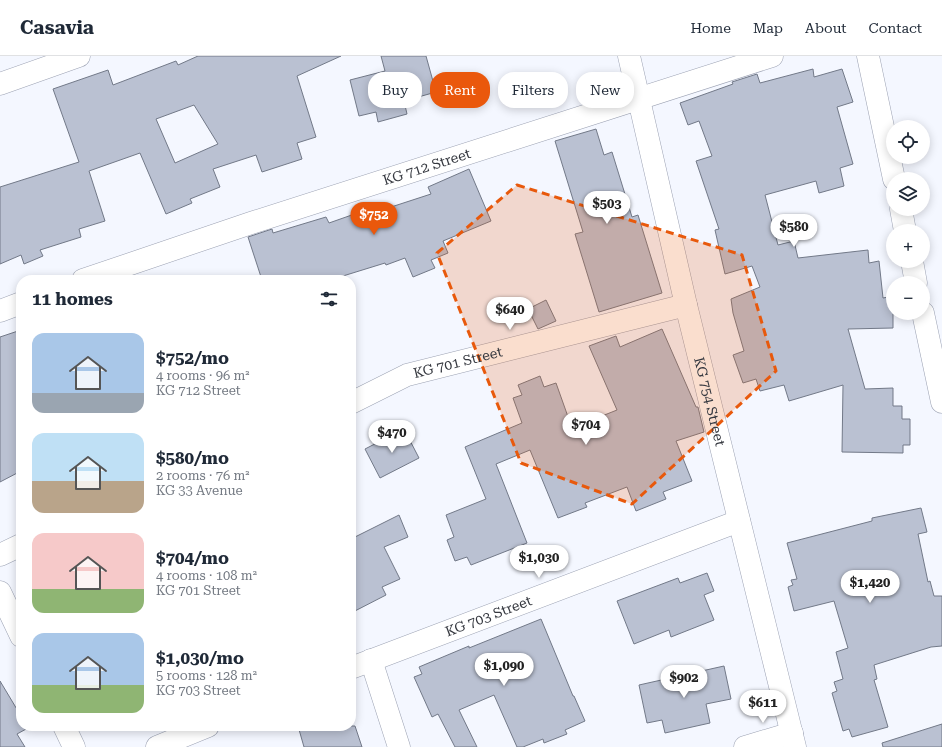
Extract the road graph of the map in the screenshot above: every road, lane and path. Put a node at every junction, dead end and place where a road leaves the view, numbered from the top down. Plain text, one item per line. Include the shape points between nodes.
1 (79, 56) edge
2 (628, 56) edge
3 (772, 56) edge
4 (868, 56) edge
5 (0, 84) edge
6 (638, 98) junction
7 (893, 172) edge
8 (98, 275) edge
9 (16, 305) edge
10 (686, 305) junction
11 (0, 311) edge
12 (924, 320) edge
13 (356, 400) edge
14 (942, 402) edge
15 (739, 521) junction
16 (16, 547) edge
17 (0, 555) edge
18 (0, 592) edge
19 (16, 626) edge
20 (371, 660) junction
21 (356, 666) edge
22 (66, 731) edge
23 (196, 731) edge
24 (793, 740) edge
25 (74, 747) edge
26 (157, 747) edge
27 (399, 747) edge
28 (744, 747) edge

1 - 5 street
2 - 6 street, KG 754 Street
3 - 6 street, KG 712 Street
4 - 7 street
6 - 8 street, KG 712 Street
6 - 10 street, KG 754 Street
9 - 11 street
10 - 13 street, KG 701 Street via 407,375
10 - 15 street, KG 754 Street
12 - 14 street
15 - 20 street, KG 703 Street
15 - 24 street, KG 754 Street
16 - 17 street
18 - 19 street
20 - 21 street, KG 703 Street
20 - 27 street
22 - 25 street
23 - 26 street
24 - 28 street

